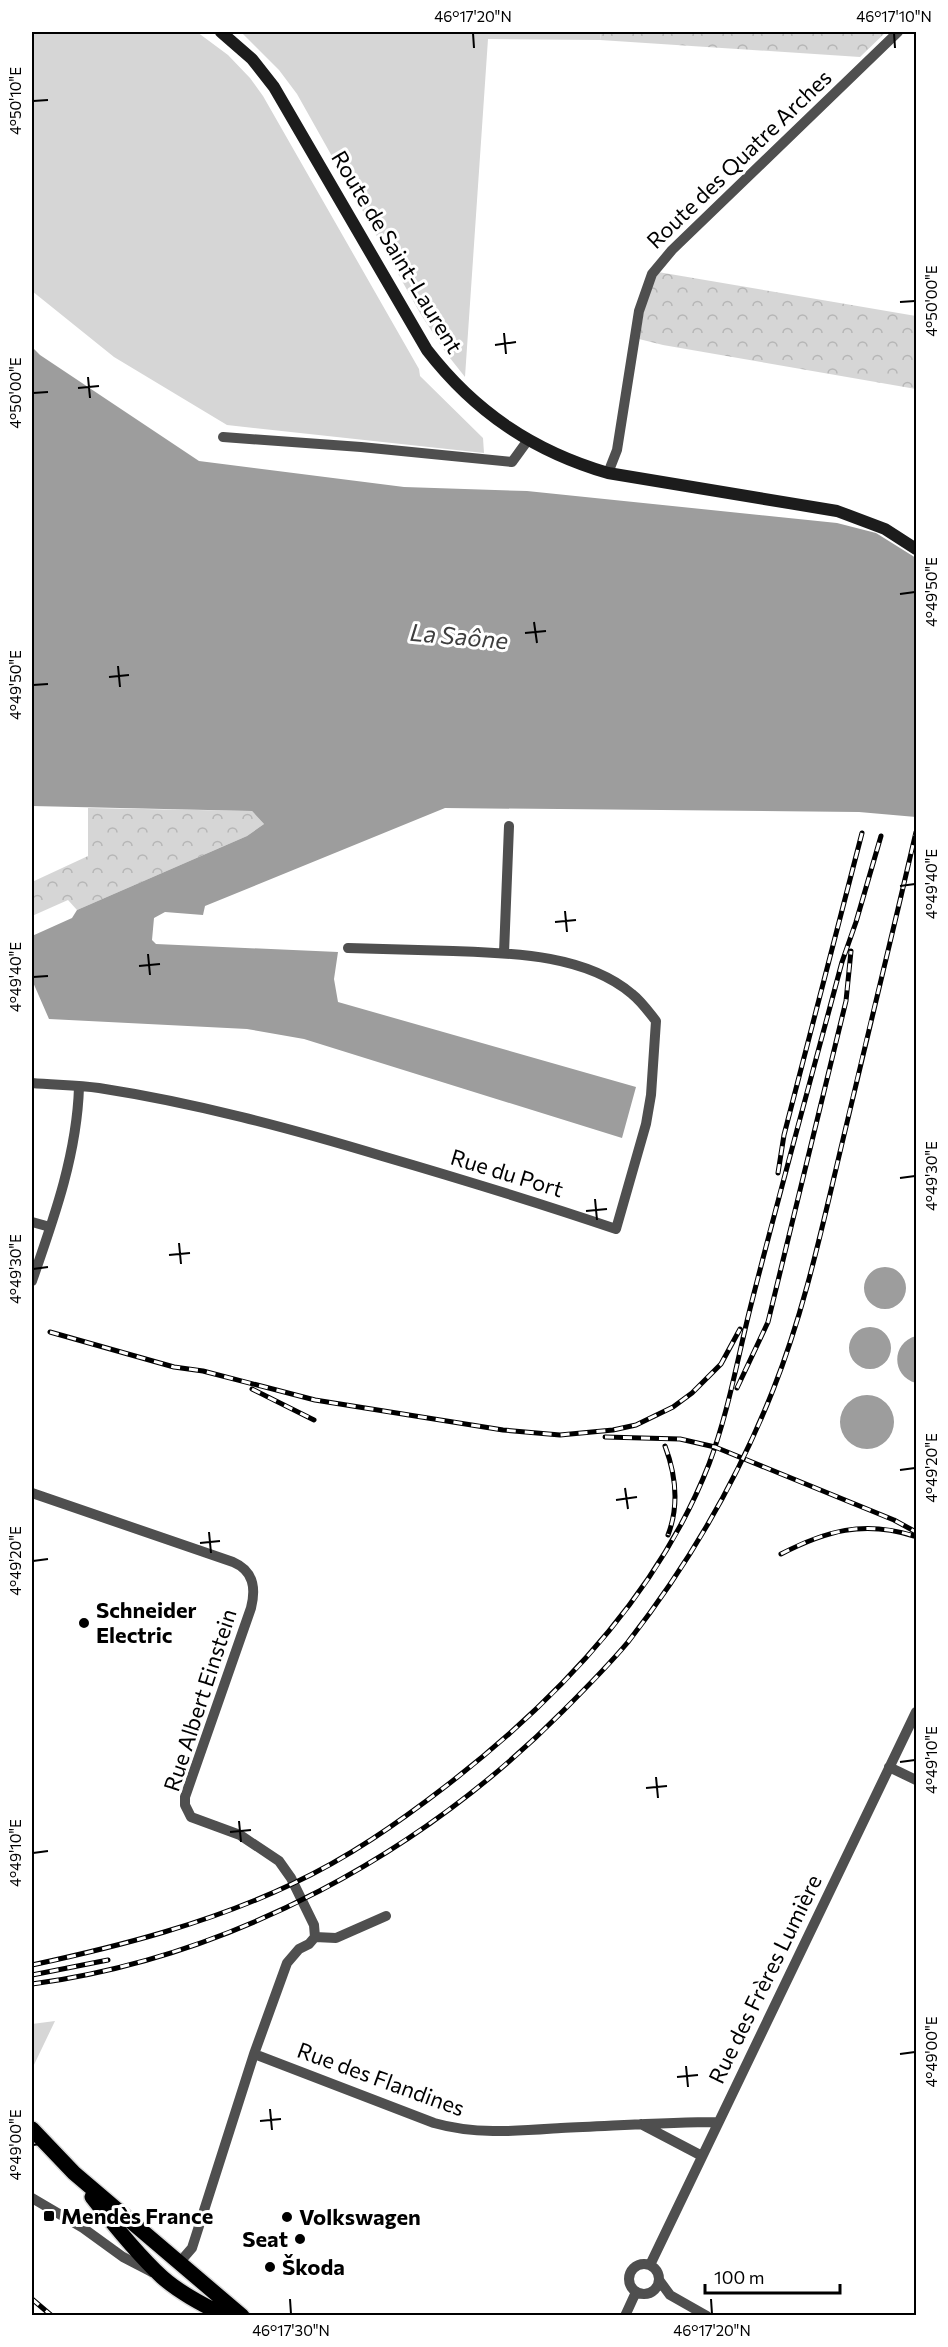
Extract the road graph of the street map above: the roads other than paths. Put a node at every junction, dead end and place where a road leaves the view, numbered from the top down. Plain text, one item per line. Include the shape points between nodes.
1 (221, 32) edge
2 (898, 32) edge
3 (223, 437) dead end
4 (528, 440) junction
5 (608, 473) junction
6 (916, 549) edge
7 (508, 826) dead end
8 (348, 948) dead end
9 (504, 953) junction
10 (32, 1083) edge
11 (79, 1087) junction
12 (32, 1222) edge
13 (50, 1227) junction
14 (32, 1281) edge
15 (32, 1493) edge
16 (916, 1712) edge
17 (889, 1767) junction
18 (916, 1780) edge
19 (387, 1916) dead end
20 (315, 1936) junction
21 (254, 2054) junction
22 (717, 2122) junction
23 (640, 2124) junction
24 (32, 2129) edge
25 (702, 2156) junction
26 (74, 2172) junction
27 (32, 2198) edge
28 (83, 2228) junction
29 (118, 2230) junction
30 (179, 2263) junction
31 (650, 2265) junction
32 (163, 2278) junction
33 (659, 2280) junction
34 (636, 2292) junction
35 (650, 2293) junction
36 (670, 2295) junction
37 (225, 2316) edge
38 (242, 2316) edge
39 (625, 2316) edge
40 (707, 2316) edge

1 - 4 main road, Route de Saint-Laurent via 252,59 274,87 427,350 467,396
2 - 5 street, Route des Quatre Arches via 672,250 652,274 639,311 616,450
3 - 4 street via 512,462
4 - 5 main road, Route de Saint-Laurent
5 - 6 main road, Route de Saint-Laurent via 837,511 885,529
7 - 9 street
8 - 9 street, Rue du Port
9 - 11 street, Rue du Port via 564,962 600,976 631,993 656,1021 646,1124 616,1229 512,1194 243,1116
10 - 11 street, Rue du Port
11 - 13 street via 68,1166
12 - 13 street
13 - 14 street
15 - 20 street, Rue Albert Einstein via 233,1562 251,1575 255,1591 251,1608 185,1805 190,1817 240,1835 279,1861 314,1925
16 - 17 street, Rue des Frères Lumière
17 - 18 street
17 - 22 street, Rue des Frères Lumière
19 - 20 street via 336,1938
20 - 21 street via 287,1963
21 - 23 street, Rue des Flandines via 455,2129 506,2132
21 - 30 street via 192,2248
22 - 23 street, Rue des Flandines
22 - 25 street, Rue des Frères Lumière
23 - 25 street
24 - 26 main road
25 - 31 street, Rue des Frères Lumière
26 - 29 main road
26 - 30 main road
27 - 28 street
28 - 29 street via 102,2235
28 - 32 street via 123,2257
29 - 32 main road
30 - 38 main road
31 - 33 street
31 - 34 street via 638,2265 629,2274
32 - 37 main road
33 - 35 street
33 - 36 street
34 - 35 street
34 - 39 street
35 - 36 street
36 - 40 street

